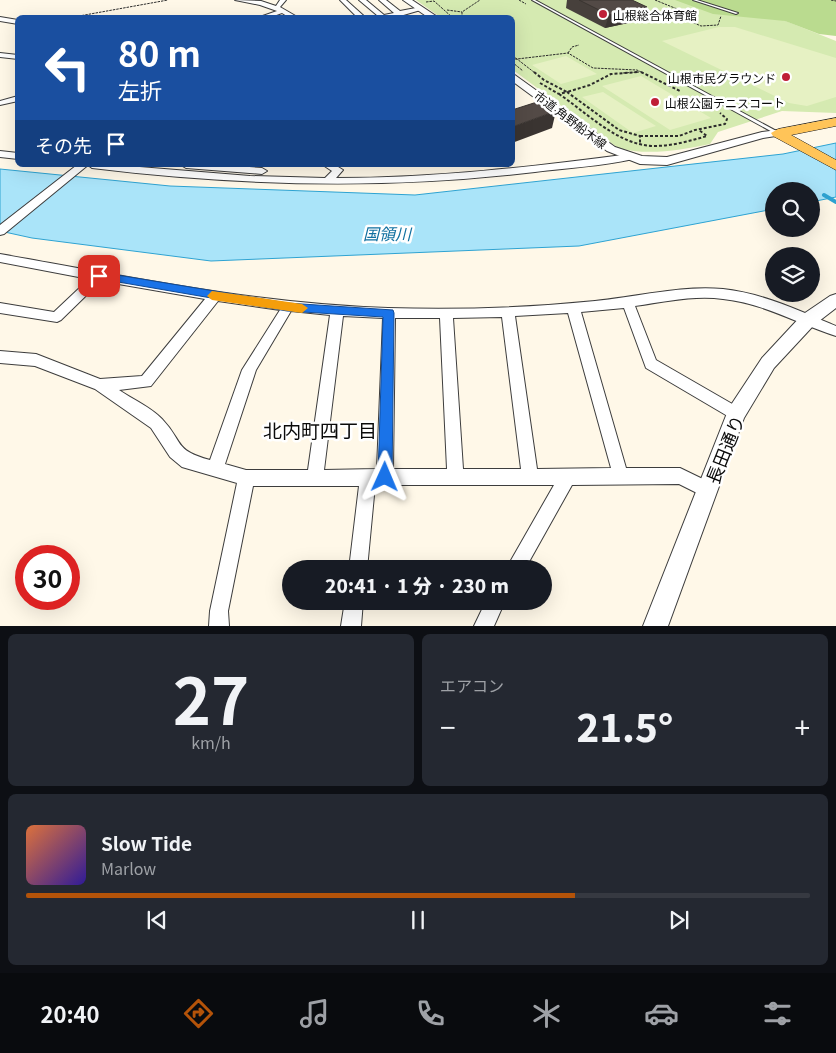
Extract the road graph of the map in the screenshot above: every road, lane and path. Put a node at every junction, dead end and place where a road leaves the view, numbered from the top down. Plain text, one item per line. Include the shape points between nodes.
1 (168, 0) edge
2 (238, 0) edge
3 (283, 0) edge
4 (343, 0) edge
5 (362, 0) edge
6 (382, 0) edge
7 (407, 0) edge
8 (480, 0) edge
9 (533, 0) edge
10 (655, 0) edge
11 (694, 0) edge
12 (830, 0) edge
13 (434, 1) edge
14 (836, 1) edge
15 (279, 10) junction
16 (421, 10) junction
17 (447, 10) junction
18 (723, 10) junction
19 (462, 12) joint
20 (737, 13) dead end
21 (400, 14) junction
22 (85, 15) edge
23 (267, 15) edge
24 (290, 15) edge
25 (359, 15) edge
26 (378, 15) edge
27 (393, 15) edge
28 (430, 15) edge
29 (451, 15) edge
30 (0, 19) edge
31 (15, 22) edge
32 (579, 45) dead end
33 (568, 53) junction
34 (0, 55) edge
35 (15, 57) edge
36 (517, 59) joint
37 (515, 64) edge
38 (607, 69) junction
39 (525, 72) dead end
40 (643, 72) junction
41 (610, 74) junction
42 (515, 78) edge
43 (538, 82) dead end
44 (680, 91) dead end
45 (567, 92) junction
46 (559, 94) junction
47 (15, 99) edge
48 (0, 103) edge
49 (714, 109) dead end
50 (836, 122) edge
51 (699, 130) junction
52 (778, 133) junction
53 (640, 136) junction
54 (640, 144) junction
55 (0, 154) edge
56 (15, 156) edge
57 (630, 157) junction
58 (836, 166) edge
59 (80, 167) edge
60 (110, 167) edge
61 (211, 167) edge
62 (255, 167) edge
63 (332, 167) edge
64 (262, 171) junction
65 (278, 181) junction
66 (328, 181) junction
67 (0, 231) edge
68 (0, 258) edge
69 (99, 276) junction
70 (214, 296) junction
71 (836, 300) edge
72 (628, 302) junction
73 (287, 307) junction
74 (573, 307) junction
75 (0, 308) edge
76 (337, 311) junction
77 (508, 311) junction
78 (446, 312) junction
79 (389, 313) junction
80 (808, 320) junction
81 (836, 331) edge
82 (0, 358) edge
83 (100, 384) junction
84 (736, 414) junction
85 (215, 470) junction
86 (568, 476) junction
87 (621, 476) junction
88 (376, 477) junction
89 (456, 477) junction
90 (530, 477) junction
91 (246, 478) junction
92 (315, 478) junction
93 (707, 490) junction
94 (360, 560) edge
95 (520, 560) edge
96 (353, 610) edge
97 (491, 610) edge
98 (219, 626) edge
99 (351, 626) edge
100 (483, 626) edge
101 (655, 626) edge

1 - 22 path
2 - 15 street via 261,3
3 - 15 street
4 - 25 street
5 - 26 street
6 - 21 street
7 - 16 street
8 - 19 path
9 - 52 lane
10 - 18 path via 682,11 687,17 685,19 701,26 718,25
11 - 18 lane
12 - 14 path
13 - 17 path
15 - 23 street
15 - 24 street
16 - 21 street
16 - 28 street
17 - 19 path
17 - 29 path
18 - 20 lane
21 - 27 street
30 - 31 street
32 - 33 path
33 - 36 path
33 - 38 path via 593,68
34 - 35 street
36 - 45 path via 544,80
37 - 39 path
38 - 40 path
38 - 41 path
40 - 41 path
40 - 44 path
41 - 45 path
42 - 57 street, 市道 角野船木線 via 611,149
43 - 46 path
45 - 46 path
45 - 53 path via 619,130
46 - 54 path via 620,136
47 - 48 street
49 - 51 path via 726,119 725,124
50 - 52 main road
51 - 53 path via 679,136
51 - 54 path via 706,136 677,144
52 - 57 street, 市道 角野船木線 via 667,162
52 - 58 main road
53 - 54 path
55 - 56 street
57 - 66 street via 500,173 408,180
59 - 67 street
60 - 65 street
61 - 64 street
62 - 64 street
63 - 66 street via 338,170
64 - 65 street
65 - 66 street
68 - 69 street
69 - 70 street
69 - 75 street via 57,317
70 - 73 street
70 - 83 street via 146,382
71 - 80 street, 長田通り
72 - 74 street
72 - 80 street via 710,293 741,297
72 - 84 street via 650,364
73 - 76 street
73 - 85 street via 248,371
74 - 77 street
74 - 87 street
76 - 79 street
76 - 92 street
77 - 78 street
77 - 90 street
78 - 79 street
78 - 89 street
79 - 88 street
80 - 81 street
80 - 84 street, 長田通り via 768,363
82 - 83 street via 36,360
83 - 85 street via 156,422 175,452 188,462
84 - 93 street, 長田通り
85 - 91 street
86 - 87 street
86 - 90 street
86 - 95 street
87 - 93 street via 680,476
88 - 89 street
88 - 92 street
88 - 94 street
89 - 90 street
91 - 92 street
91 - 98 street via 219,611
93 - 101 street, 長田通り
96 - 99 street
97 - 100 street

